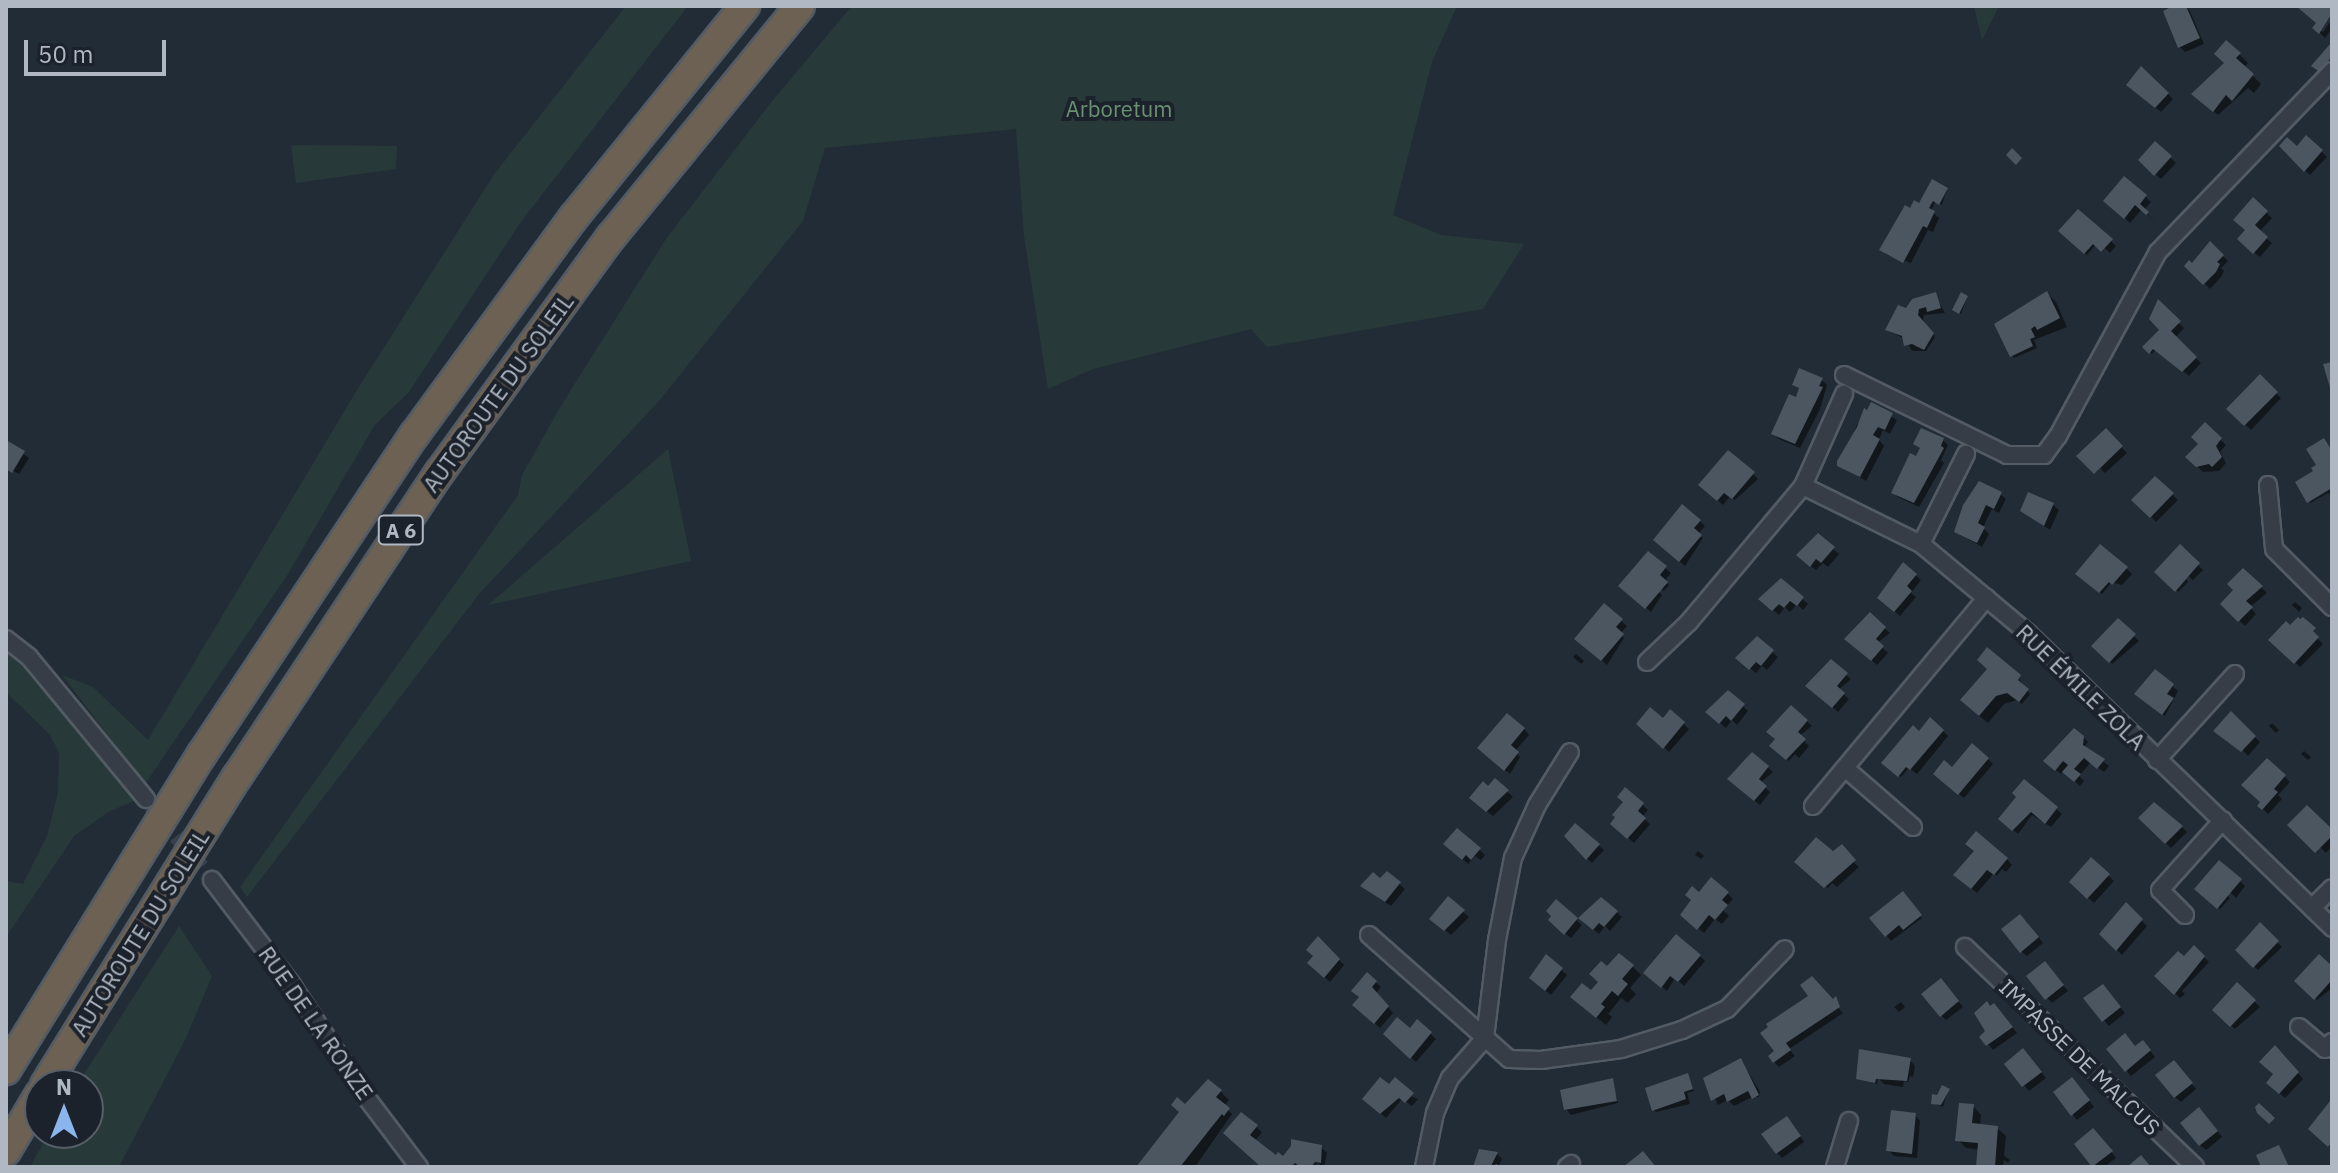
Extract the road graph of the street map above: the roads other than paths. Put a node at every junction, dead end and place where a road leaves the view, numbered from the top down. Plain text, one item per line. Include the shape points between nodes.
1 (745, 6) edge
2 (800, 6) edge
3 (2332, 71) edge
4 (1844, 375) dead end
5 (1844, 394) dead end
6 (1966, 454) dead end
7 (2268, 485) dead end
8 (1803, 486) junction
9 (1921, 544) junction
10 (1986, 598) junction
11 (2332, 607) edge
12 (6, 639) edge
13 (1647, 662) dead end
14 (2235, 674) dead end
15 (1570, 752) dead end
16 (2157, 760) junction
17 (1845, 768) junction
18 (146, 799) tunnel mouth
19 (1813, 806) dead end
20 (2223, 820) junction
21 (1913, 827) dead end
22 (212, 880) tunnel mouth
23 (2332, 888) edge
24 (2312, 908) junction
25 (2185, 915) dead end
26 (2332, 928) edge
27 (1369, 935) dead end
28 (1965, 947) dead end
29 (1785, 949) dead end
30 (2299, 1027) dead end
31 (1485, 1038) junction
32 (2332, 1042) edge
33 (55, 1069) edge
34 (6, 1070) edge
35 (24, 1121) edge
36 (1849, 1121) dead end
37 (6, 1151) edge
38 (419, 1167) edge
39 (1424, 1167) edge
40 (1835, 1167) edge
41 (2195, 1167) edge

1 - 34 highway, AUTOROUTE DU SOLEIL / A 6 via 574,217 415,434 202,754
2 - 33 highway, AUTOROUTE DU SOLEIL / A 6 via 611,237 440,472 237,777
3 - 4 street via 2158,252 2044,455 2007,455
5 - 8 street
6 - 9 street
7 - 11 street via 2274,549
8 - 9 street, RUE ÉMILE ZOLA
8 - 13 street via 1689,622
9 - 10 street, RUE ÉMILE ZOLA
10 - 16 street, RUE ÉMILE ZOLA
10 - 17 street
12 - 18 street via 39,669
14 - 16 street
15 - 31 street via 1513,858
16 - 20 street, RUE ÉMILE ZOLA
17 - 19 street
17 - 21 street
20 - 24 street, RUE ÉMILE ZOLA
20 - 25 street via 2160,890
22 - 38 street, RUE DE LA RONZE
23 - 24 street
24 - 26 street, RUE ÉMILE ZOLA
27 - 31 street
28 - 41 street, IMPASSE DE MALCUS
29 - 31 street via 1727,1009 1621,1049 1509,1059
30 - 32 street via 2325,1049
31 - 39 street via 1450,1078 1435,1113
35 - 37 highway
36 - 40 street

